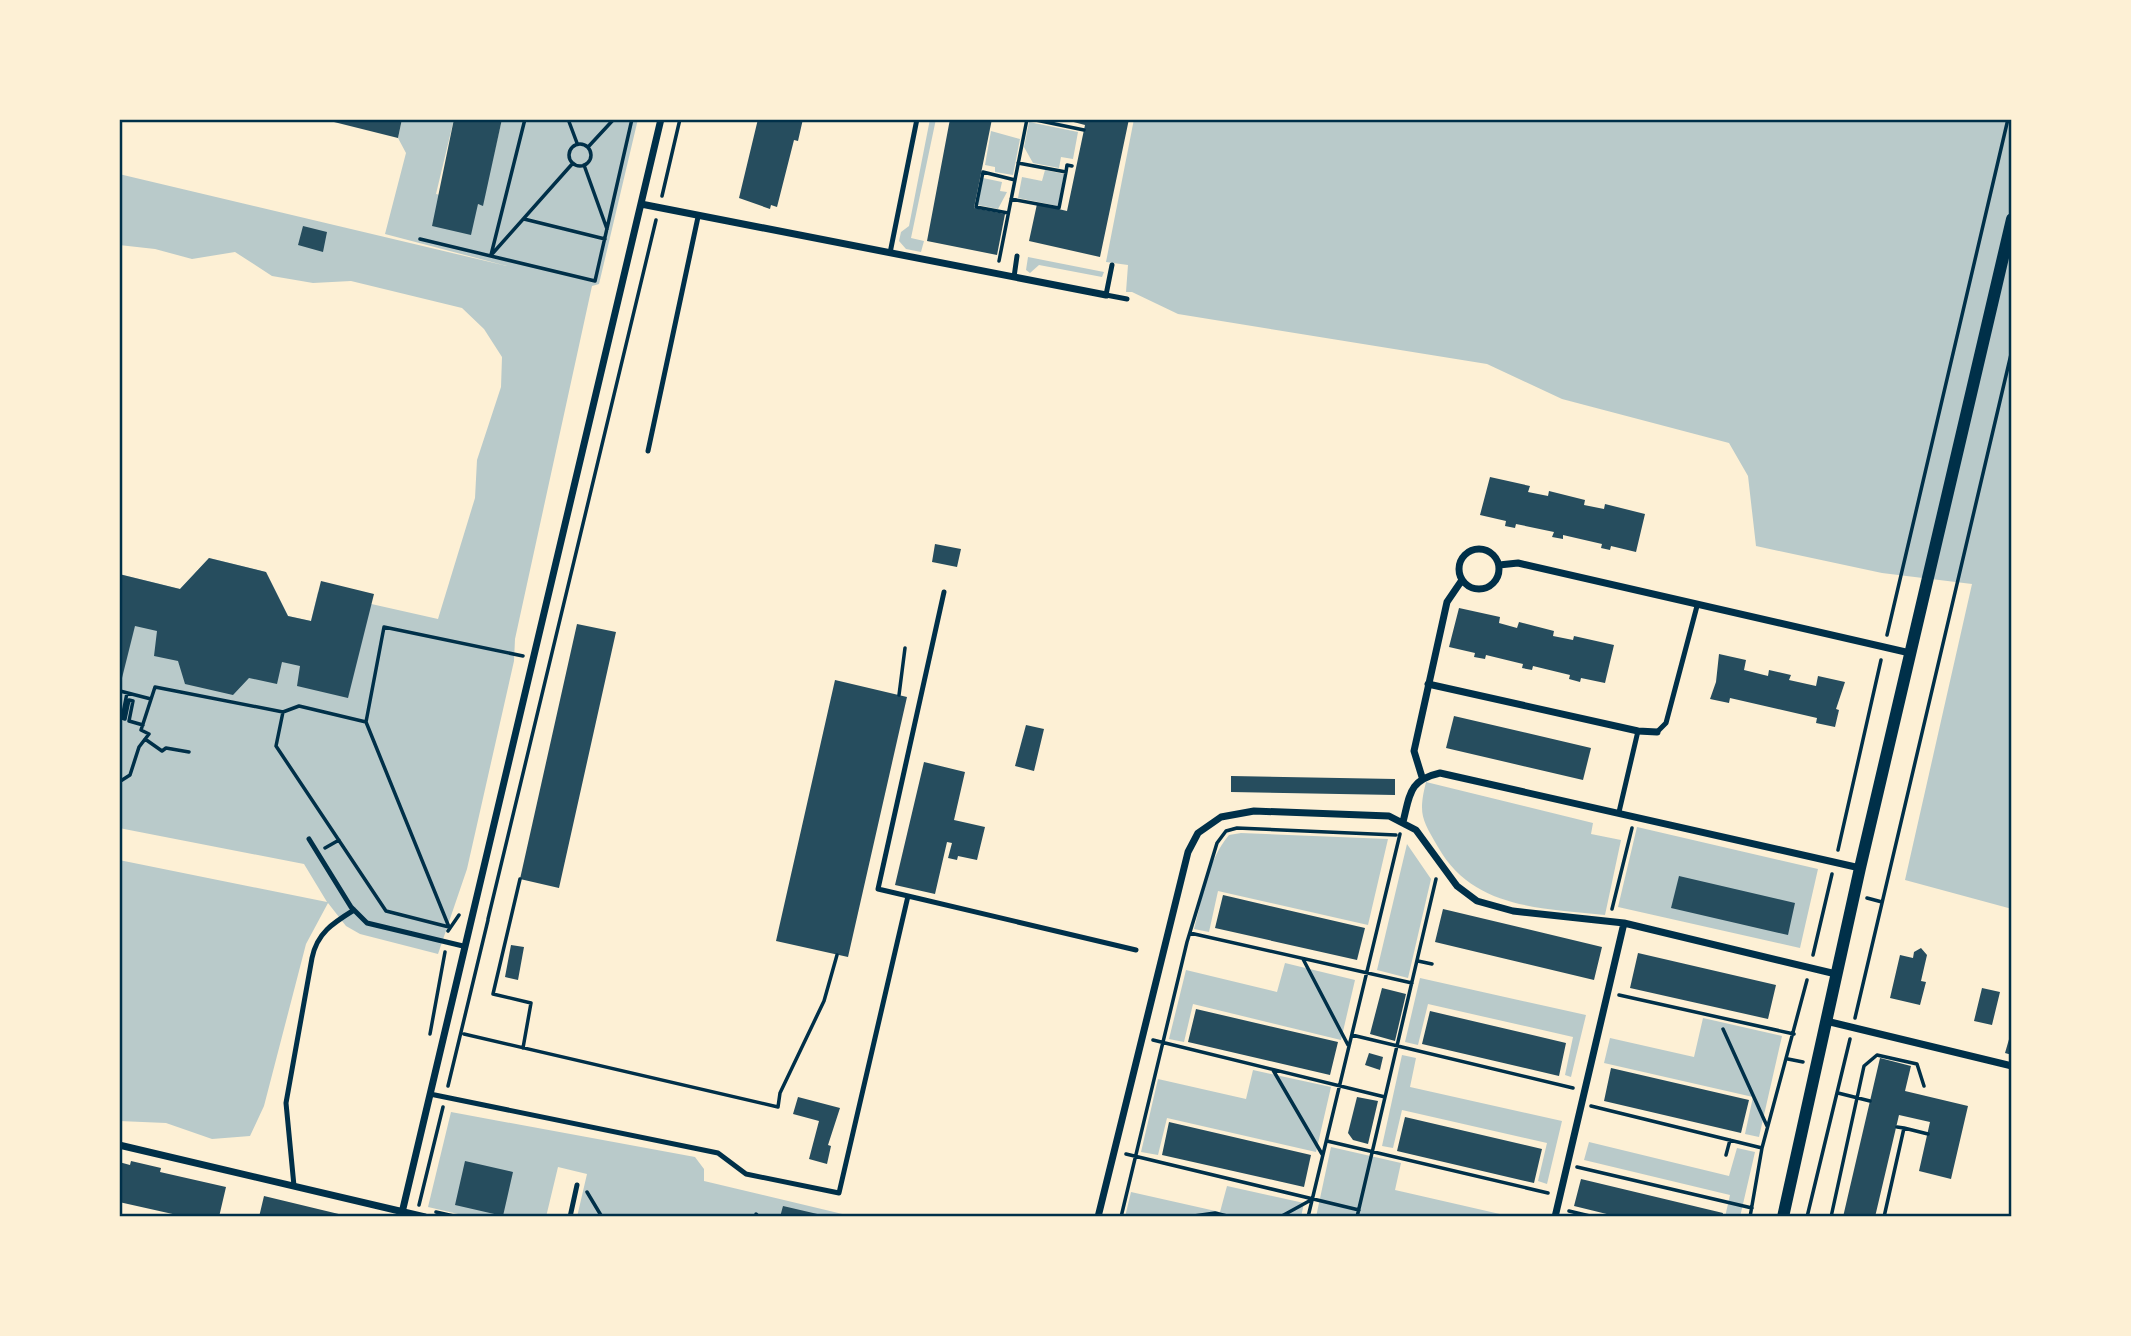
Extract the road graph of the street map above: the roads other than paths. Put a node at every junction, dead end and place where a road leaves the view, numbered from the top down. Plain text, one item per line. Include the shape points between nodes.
1 (661, 119) edge
2 (917, 119) edge
3 (641, 204) junction
4 (698, 217) junction
5 (2012, 219) edge
6 (890, 253) junction
7 (1017, 256) dead end
8 (1112, 265) dead end
9 (1014, 277) junction
10 (1106, 295) junction
11 (1127, 299) dead end
12 (648, 451) dead end
13 (1499, 565) junction
14 (1462, 580) junction
15 (944, 592) dead end
16 (1697, 606) junction
17 (1910, 653) junction
18 (1428, 684) junction
19 (1638, 731) junction
20 (1657, 732) joint
21 (1422, 777) junction
22 (1619, 812) junction
23 (1402, 822) junction
24 (309, 839) dead end
25 (1860, 868) junction
26 (908, 896) junction
27 (354, 910) junction
28 (1624, 923) junction
29 (463, 946) junction
30 (1136, 950) dead end
31 (1836, 974) junction
32 (1826, 1021) junction
33 (2012, 1066) edge
34 (430, 1094) junction
35 (119, 1145) edge
36 (578, 1185) road end
37 (294, 1186) junction
38 (402, 1214) edge
39 (425, 1217) edge
40 (570, 1217) edge
41 (1098, 1217) edge
42 (1555, 1217) edge
43 (1783, 1217) edge

1 - 3 street
2 - 6 lane
3 - 4 street
3 - 29 street
4 - 6 street
4 - 12 lane
5 - 17 street
6 - 9 street
7 - 9 lane
8 - 10 lane
9 - 10 street
10 - 11 lane
13 - 14 street via 1498,578 1487,588 1474,589
13 - 14 street via 1487,551 1475,550 1461,562
13 - 16 street via 1518,564
14 - 18 street via 1447,603
15 - 26 lane via 878,889
16 - 17 street
16 - 20 lane via 1666,723
17 - 25 street
18 - 19 street
18 - 21 street via 1414,751
19 - 20 street
19 - 22 lane
21 - 22 street via 1440,773
21 - 23 street via 1411,790
22 - 25 street
23 - 28 street via 1416,830 1457,886 1477,901 1513,911
23 - 41 street via 1389,816 1254,811 1222,817 1198,833 1188,852
24 - 27 lane
25 - 31 street
26 - 30 lane
26 - 34 lane via 839,1193 746,1174 718,1153
27 - 29 lane via 375,927
27 - 37 lane via 315,944 286,1103
28 - 31 street
28 - 42 street
29 - 34 street
31 - 32 street
32 - 33 street
32 - 43 street
34 - 38 street
35 - 37 street
36 - 40 lane
37 - 38 street
38 - 39 street

